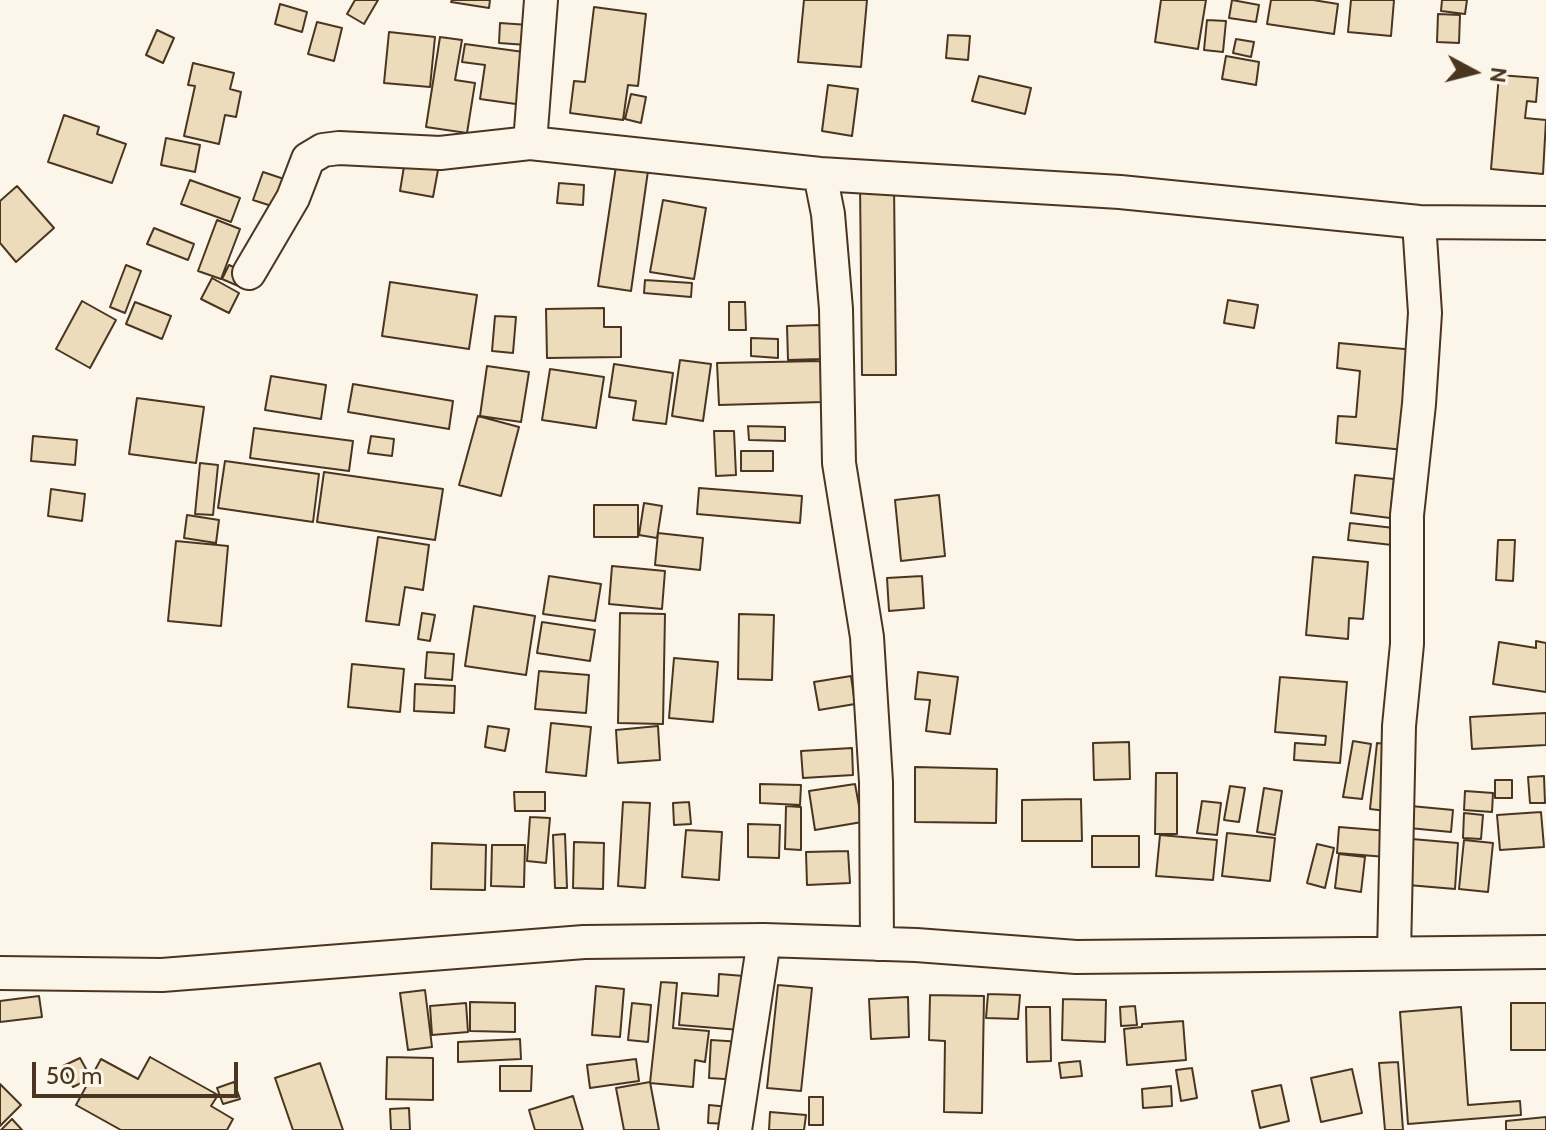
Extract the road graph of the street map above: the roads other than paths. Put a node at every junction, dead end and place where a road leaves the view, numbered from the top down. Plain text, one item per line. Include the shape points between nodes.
1 (541, 0) edge
2 (530, 143) junction
3 (820, 174) junction
4 (1419, 222) junction
5 (1546, 223) edge
6 (249, 273) dead end
7 (764, 940) junction
8 (877, 944) junction
9 (1546, 952) edge
10 (1394, 953) junction
11 (0, 973) edge
12 (735, 1130) edge

1 - 2 street
2 - 3 street
2 - 6 street via 440,153 323,150 308,159 293,198
3 - 4 street via 1120,192
3 - 8 street via 836,309 839,463 867,637 876,782
4 - 5 street
4 - 10 street via 1425,313 1407,515
7 - 8 street
7 - 11 street via 584,942 162,975
7 - 12 street
8 - 10 street via 1076,957
9 - 10 street

